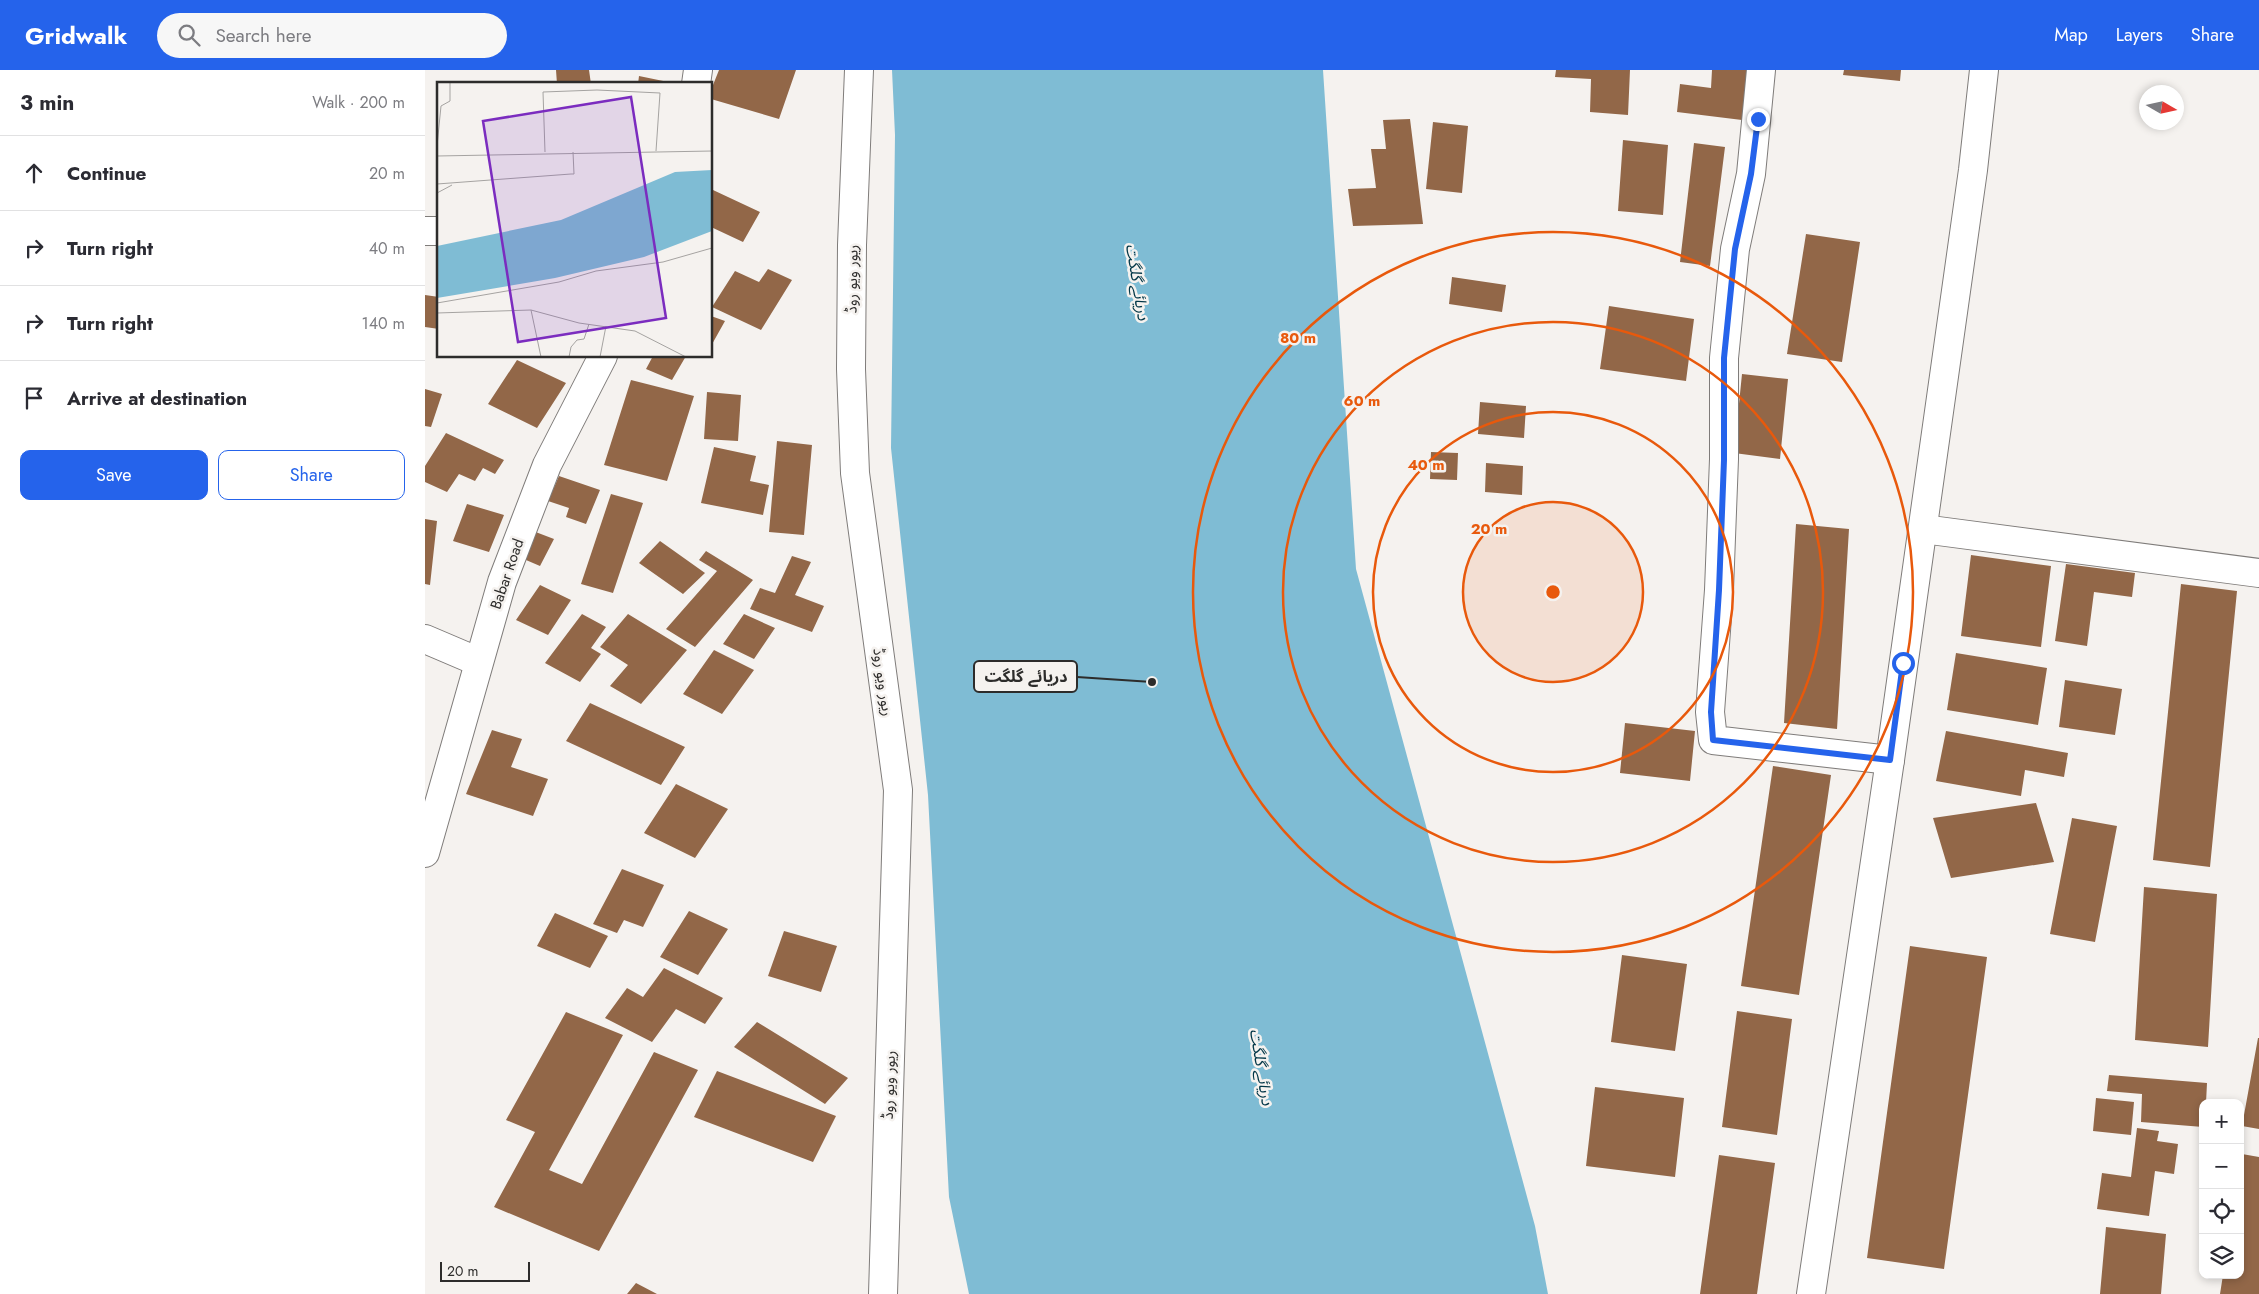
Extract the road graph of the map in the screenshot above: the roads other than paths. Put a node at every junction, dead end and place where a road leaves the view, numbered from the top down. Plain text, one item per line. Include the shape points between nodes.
1 (859, 70) edge
2 (1761, 70) edge
3 (1984, 70) edge
4 (602, 358) edge
5 (1923, 529) junction
6 (2259, 573) edge
7 (425, 639) edge
8 (479, 662) junction
9 (1890, 760) junction
10 (432, 800) edge
11 (425, 853) edge
12 (883, 1294) edge
13 (1811, 1294) edge

1 - 12 main road, ریور ویو روڈ via 851,321 855,473 898,790
2 - 9 main road via 1751,174 1735,249 1724,358 1724,460 1711,712 1713,740
3 - 5 main road
4 - 8 main road, Babar Road via 547,465 502,582
5 - 6 main road
5 - 9 main road
7 - 8 main road
8 - 10 main road, Babar Road
9 - 13 main road
10 - 11 main road, Babar Road

